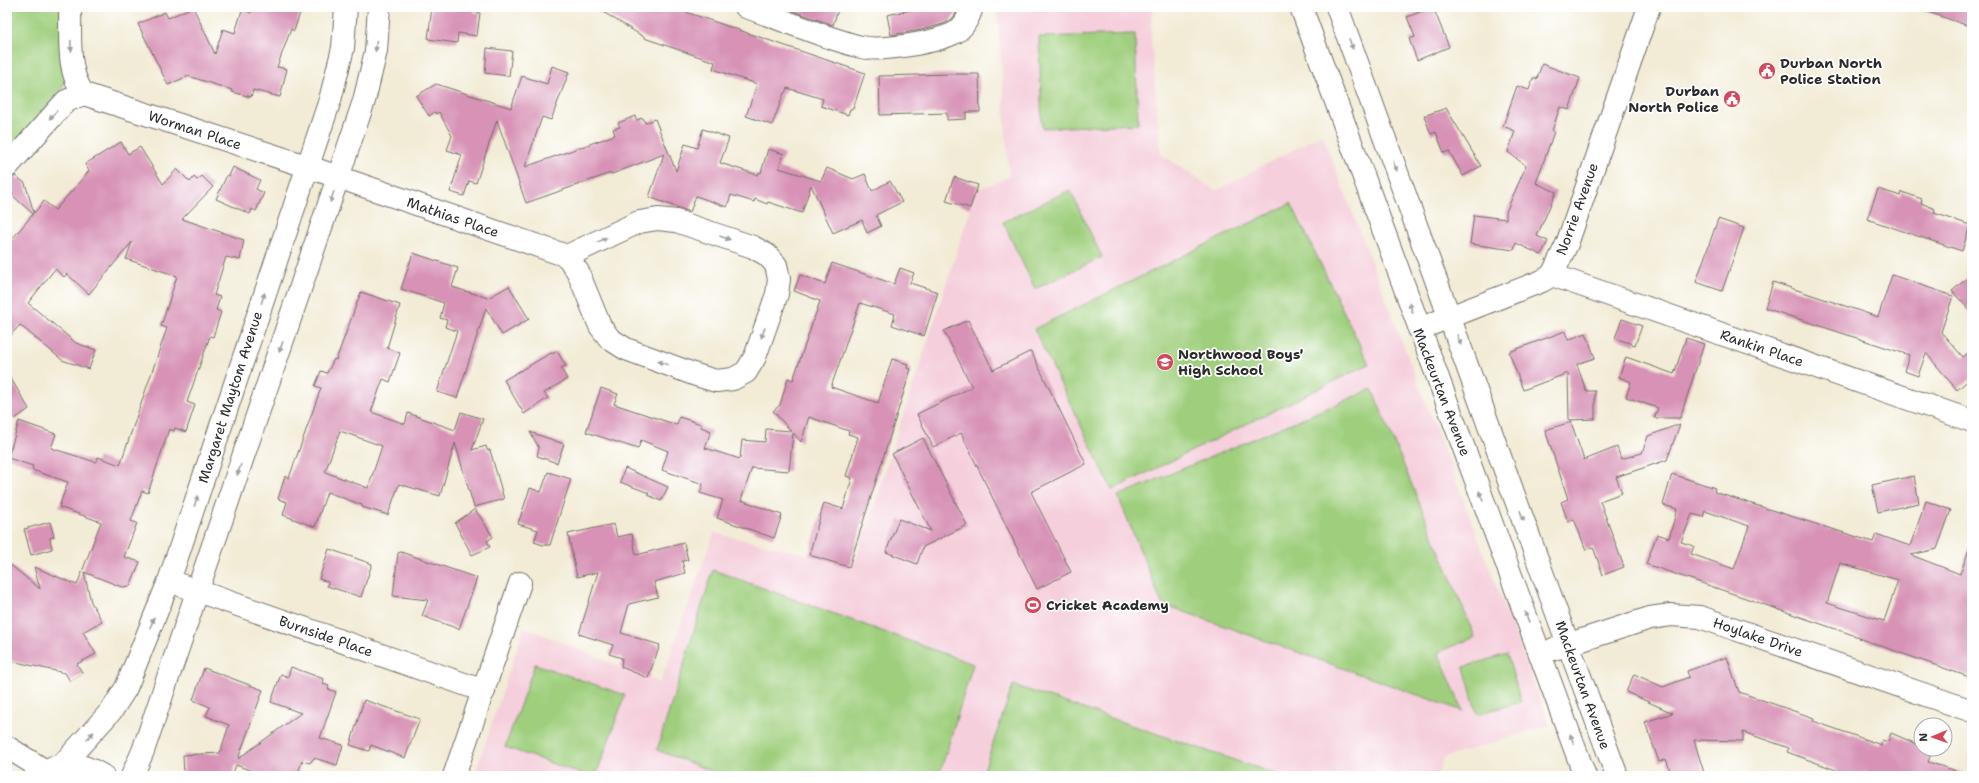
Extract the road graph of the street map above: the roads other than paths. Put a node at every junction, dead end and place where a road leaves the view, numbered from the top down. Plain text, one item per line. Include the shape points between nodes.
1 (70, 7) edge
2 (346, 7) edge
3 (379, 7) edge
4 (746, 7) edge
5 (972, 7) edge
6 (1301, 7) edge
7 (1337, 7) edge
8 (1649, 7) edge
9 (84, 94) junction
10 (306, 166) junction
11 (7, 167) edge
12 (339, 178) junction
13 (567, 256) junction
14 (1552, 275) junction
15 (1450, 317) junction
16 (1419, 328) junction
17 (1972, 421) edge
18 (169, 581) junction
19 (520, 584) dead end
20 (197, 591) junction
21 (1568, 644) junction
22 (1540, 654) junction
23 (484, 691) junction
24 (1972, 711) edge
25 (7, 747) edge
26 (47, 770) edge
27 (103, 776) edge
28 (132, 776) edge
29 (454, 776) edge
30 (1585, 776) edge
31 (1617, 776) edge

1 -> 9 street via 72,67 77,85
2 - 10 street, Margaret Maytom Avenue via 341,55 330,100
3 -> 12 street via 376,51 364,101
4 - 5 street via 862,48 886,48 936,40 956,31 967,22
16 -> 6 street, Mackeurtan Avenue
7 -> 15 street, Mackeurtan Avenue
8 - 14 street, Norrie Avenue via 1567,244
9 - 10 street, Worman Place
9 -> 11 street via 66,101
10 - 12 street, Worman Place
18 -> 10 street, Margaret Maytom Avenue
12 - 13 street, Mathias Place
12 -> 20 street
13 -> 13 street via 639,222 658,219 676,221 753,247 776,265 780,279 755,356 746,372 733,379 716,381 626,349 610,338 600,326 578,272
14 - 15 street via 1526,288
14 - 17 street, Rankin Place
15 - 16 street
15 -> 21 street, Mackeurtan Avenue
22 -> 16 street, Mackeurtan Avenue
18 - 20 street, Burnside Place
26 -> 18 street, Margaret Maytom Avenue via 112,710 126,688
19 - 23 street
20 - 23 street, Burnside Place
20 - 28 street via 143,752
21 - 22 street, Hoylake Drive
21 - 24 street, Hoylake Drive via 1650,618 1672,615 1700,617
21 - 31 street, Mackeurtan Avenue
30 -> 22 street, Mackeurtan Avenue
23 - 29 street
25 - 26 street
26 - 27 street via 78,764

